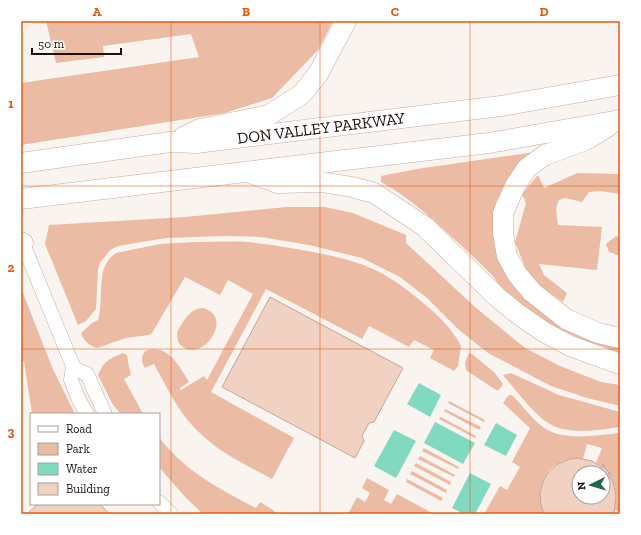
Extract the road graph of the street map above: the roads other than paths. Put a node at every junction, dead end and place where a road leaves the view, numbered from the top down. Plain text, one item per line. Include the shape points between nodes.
1 (346, 21) edge
2 (620, 85) edge
3 (618, 120) edge
4 (170, 142) junction
5 (21, 163) edge
6 (247, 172) junction
7 (21, 200) edge
8 (22, 242) edge
9 (620, 338) edge
10 (617, 362) edge
11 (73, 368) junction
12 (86, 413) edge
13 (105, 413) edge
14 (160, 503) edge
15 (171, 514) edge

1 - 4 highway via 318,74 302,94 269,115 200,129
2 - 4 highway, DON VALLEY PARKWAY via 501,106 196,143
3 - 6 highway via 489,143
3 - 9 highway via 586,140 545,155 527,168 515,186 503,213 503,233 507,256 517,274 532,292 566,319
4 - 5 highway, DON VALLEY PARKWAY
6 - 7 highway
6 - 10 highway via 278,183 321,182 374,193 424,226 518,314 570,346
8 - 11 street
11 - 12 street via 71,380
11 - 13 street via 87,374
14 - 15 street

